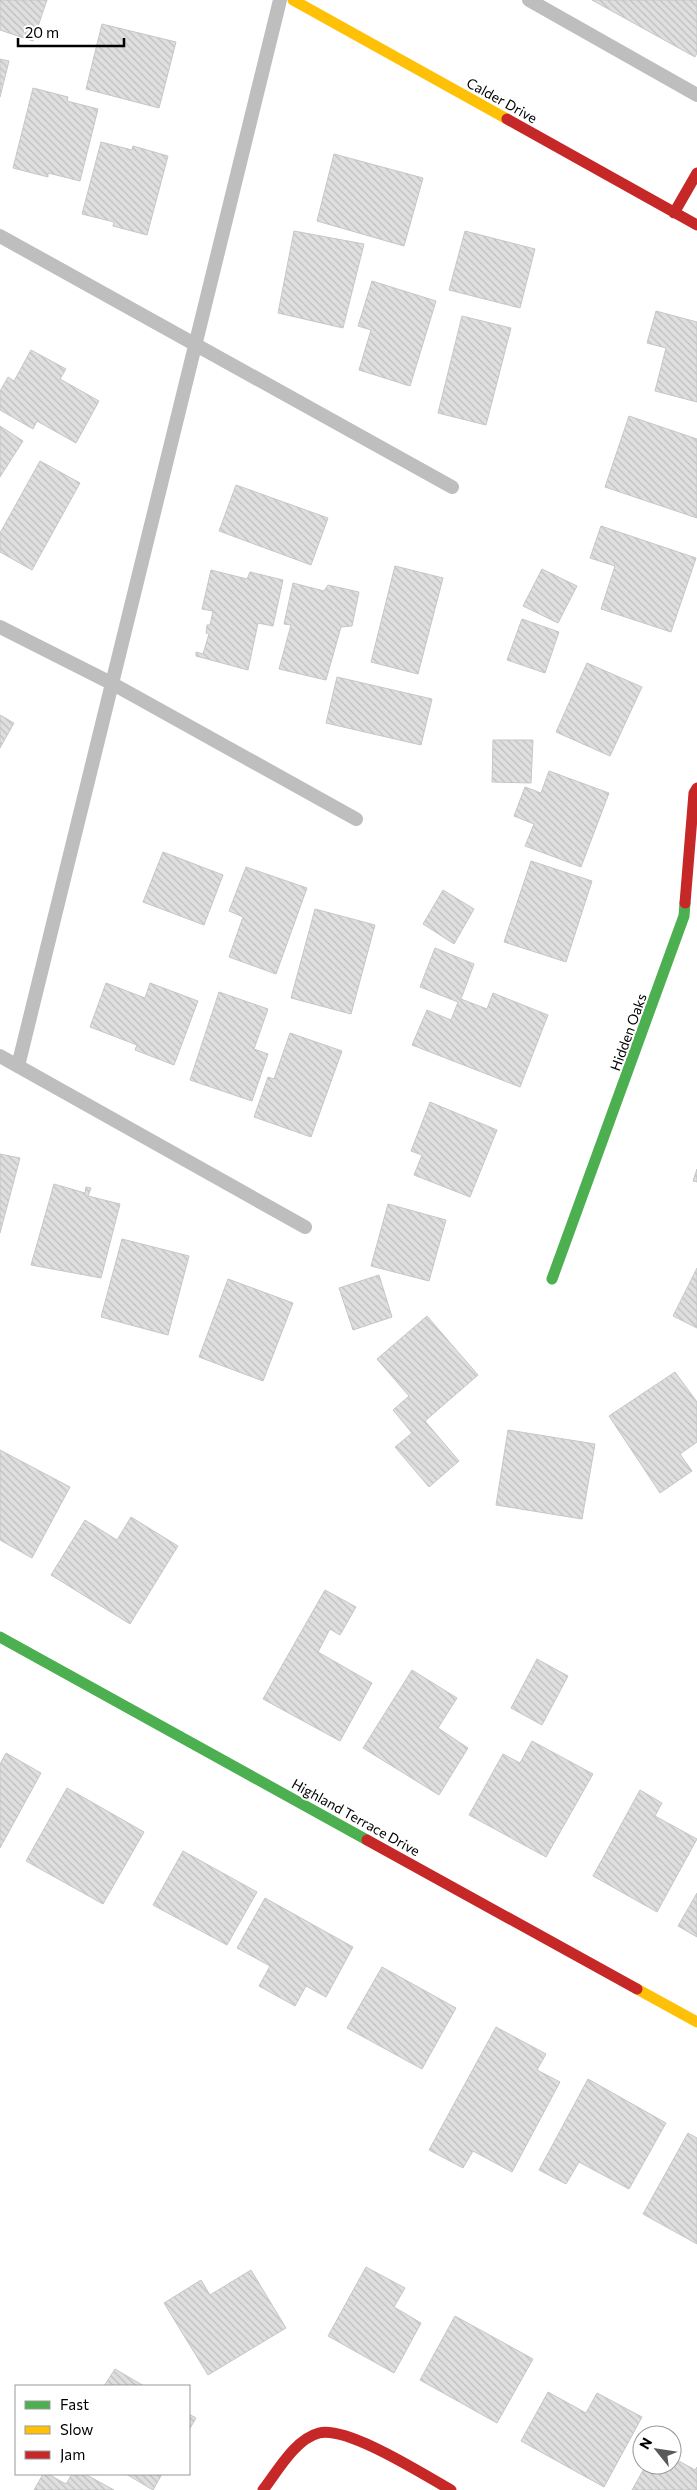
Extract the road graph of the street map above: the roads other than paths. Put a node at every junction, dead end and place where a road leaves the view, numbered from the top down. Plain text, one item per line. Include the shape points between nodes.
1 (280, 0) edge
2 (293, 0) edge
3 (529, 0) edge
4 (697, 95) edge
5 (697, 173) edge
6 (674, 213) junction
7 (697, 225) edge
8 (0, 236) edge
9 (196, 344) junction
10 (452, 487) dead end
11 (0, 627) edge
12 (113, 684) junction
13 (697, 788) edge
14 (356, 819) dead end
15 (0, 1056) edge
16 (18, 1066) junction
17 (305, 1227) dead end
18 (552, 1280) dead end
19 (0, 1638) edge
20 (697, 2022) edge
21 (263, 2490) edge
22 (451, 2490) edge

1 - 9 lane
2 - 6 street, Calder Drive
3 - 4 lane
5 - 6 street
6 - 7 street, Calder Drive
8 - 9 lane
9 - 10 lane
9 - 12 lane
11 - 12 lane
12 - 14 lane
12 - 16 lane
13 - 18 street, Hidden Oaks via 684,916
15 - 16 lane
16 - 17 lane
19 - 20 street, Highland Terrace Drive
21 - 22 street via 291,2452 319,2433 339,2434 394,2458

